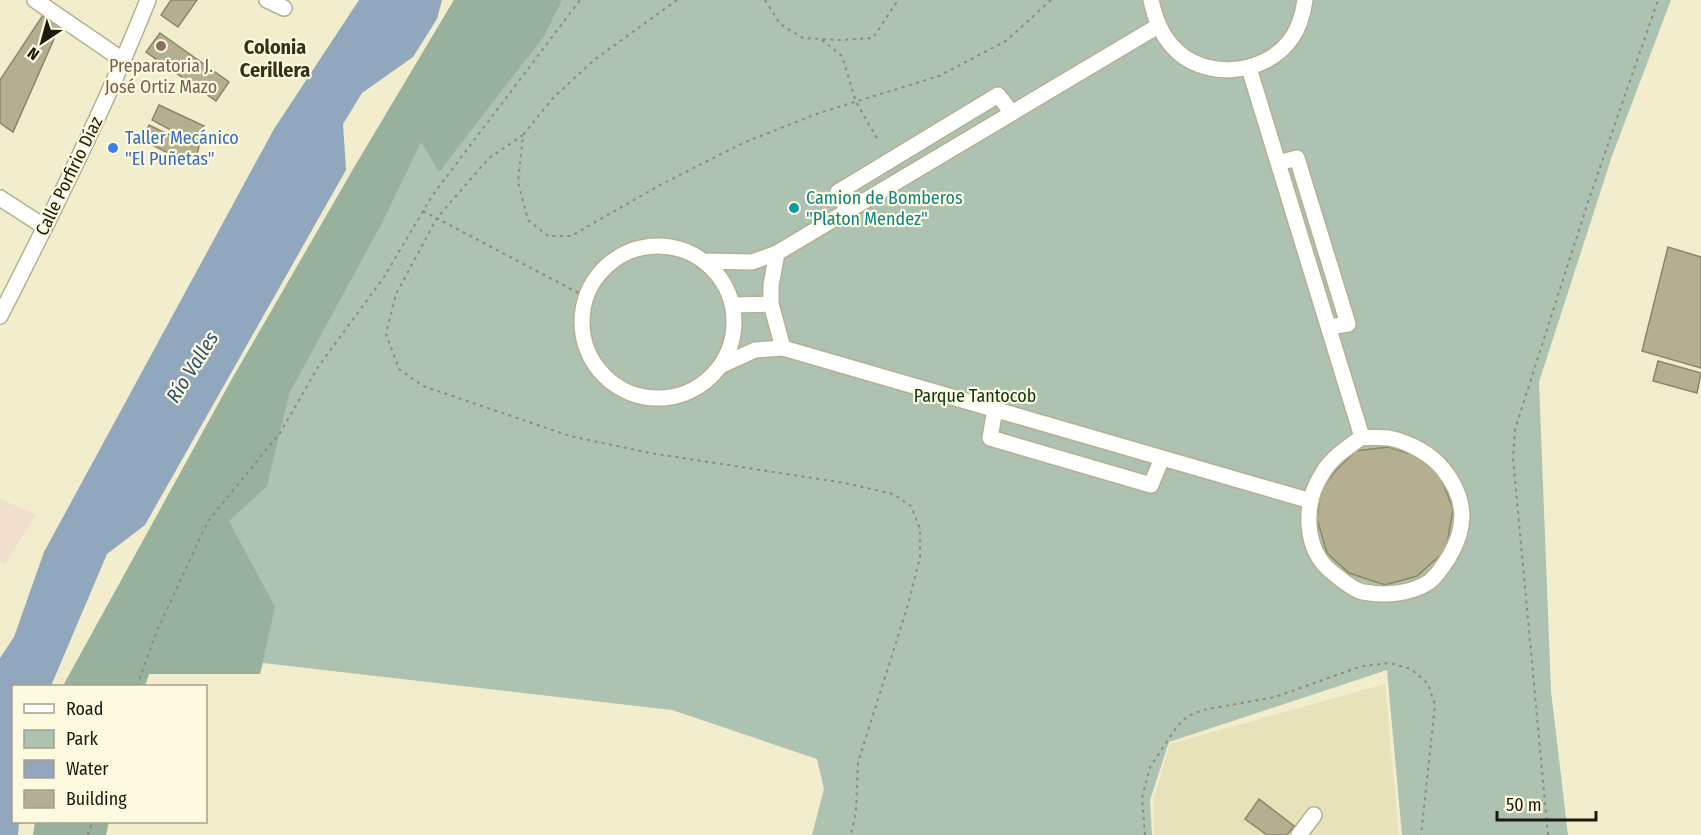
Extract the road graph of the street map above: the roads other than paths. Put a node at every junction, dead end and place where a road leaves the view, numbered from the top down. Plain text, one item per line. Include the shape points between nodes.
1 (35, 0) edge
2 (148, 0) edge
3 (267, 0) edge
4 (1151, 0) edge
5 (1305, 0) edge
6 (284, 8) dead end
7 (1158, 26) junction
8 (124, 61) junction
9 (1249, 68) junction
10 (1012, 113) junction
11 (0, 198) edge
12 (848, 211) junction
13 (45, 227) junction
14 (777, 253) junction
15 (705, 261) junction
16 (771, 304) junction
17 (733, 305) junction
18 (0, 316) edge
19 (783, 348) junction
20 (720, 366) junction
21 (995, 409) junction
22 (1362, 437) junction
23 (1162, 458) junction
24 (1311, 501) junction
25 (1314, 815) dead end
26 (1299, 835) edge

1 - 8 street
2 - 8 street, Calle Porfirio Díaz
3 - 6 street
4 - 7 street
5 - 9 street via 1303,17 1291,40 1272,57
7 - 9 street via 1173,48 1196,63 1222,70
7 - 10 street
8 - 13 street, Calle Porfirio Díaz
9 - 22 street
10 - 12 street
10 - 12 street via 998,95 838,192
11 - 13 street
12 - 14 street
13 - 18 street, Calle Porfirio Díaz
14 - 15 street via 752,262
14 - 16 street
15 - 17 street via 723,281
15 - 20 street via 684,250 660,246 637,249 615,259 598,275 586,297 582,320 586,344 596,365 613,382 636,394 663,398 688,392 710,378
16 - 17 street
16 - 19 street
17 - 20 street via 734,332
19 - 20 street via 754,350
19 - 21 street
21 - 23 street
21 - 23 street via 990,438 1152,485
22 - 24 street via 1322,474
22 - 24 street via 1389,438 1412,446 1436,459 1452,480 1461,502 1462,524 1444,565 1431,581 1411,591 1361,592 1327,569 1314,548 1308,525
23 - 24 street
25 - 26 street

